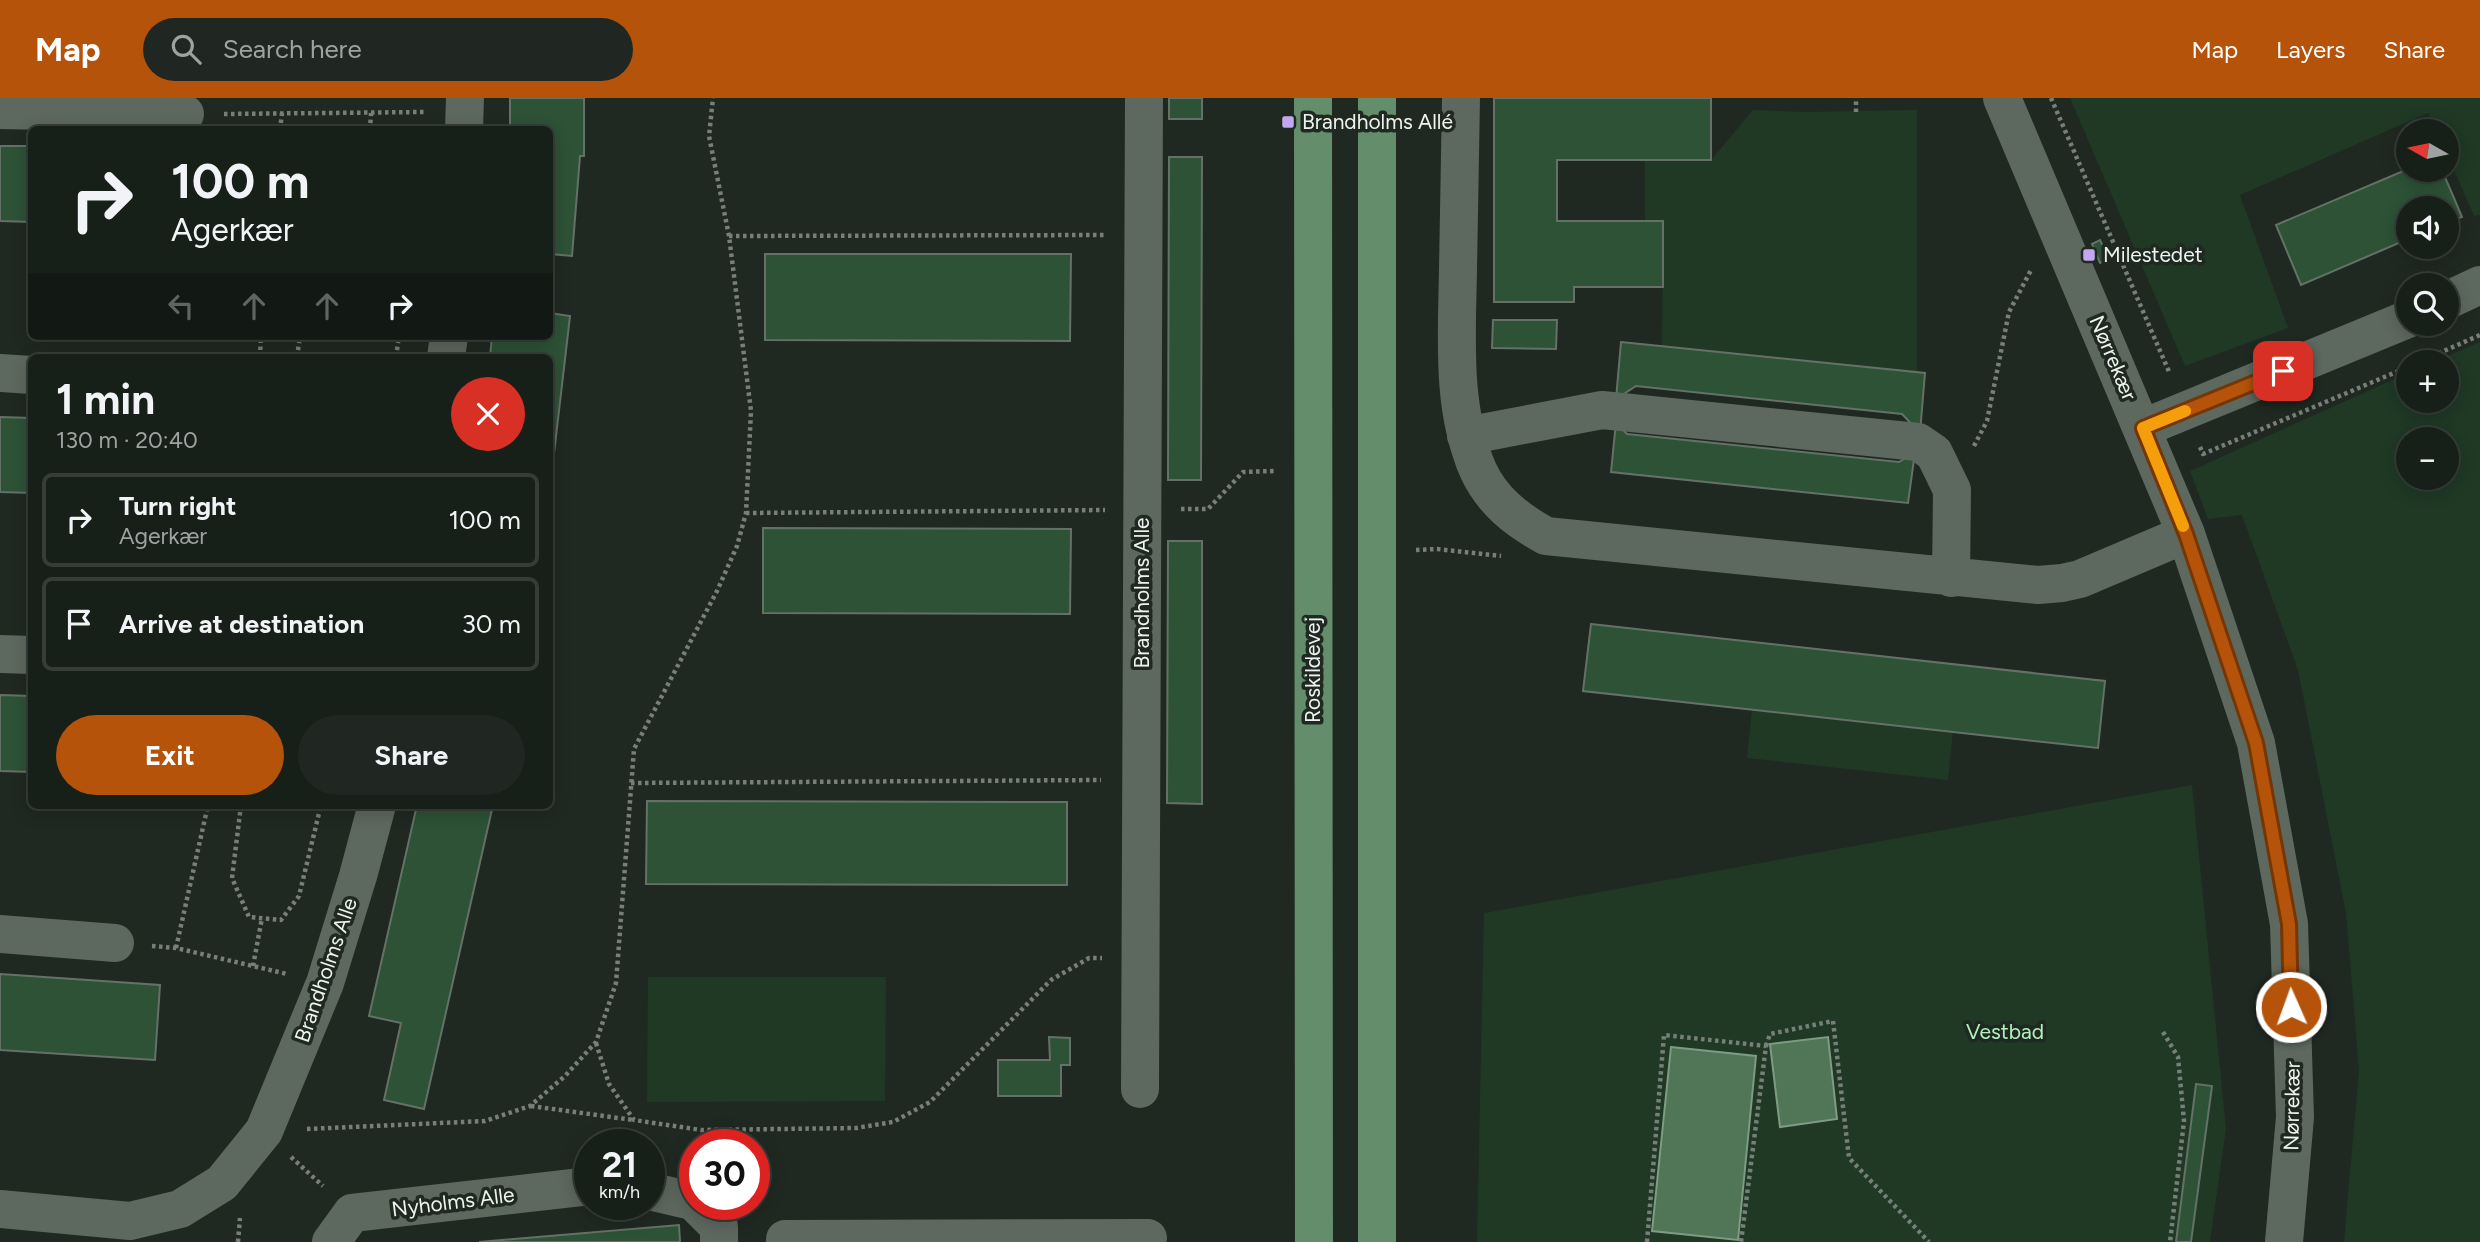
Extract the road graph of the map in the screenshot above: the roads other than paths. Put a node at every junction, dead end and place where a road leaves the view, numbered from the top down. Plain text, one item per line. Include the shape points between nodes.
1 (1144, 98) edge
2 (1313, 98) edge
3 (1377, 98) edge
4 (1461, 98) edge
5 (2002, 98) edge
6 (0, 110) edge
7 (185, 114) road end
8 (2480, 285) edge
9 (2459, 295) edge
10 (2396, 324) edge
11 (0, 373) edge
12 (28, 375) edge
13 (2143, 428) junction
14 (1466, 436) junction
15 (2186, 534) junction
16 (1951, 578) junction
17 (0, 654) edge
18 (28, 655) edge
19 (376, 809) edge
20 (0, 934) edge
21 (115, 943) road end
22 (1140, 1089) dead end
23 (574, 1189) edge
24 (0, 1209) edge
25 (712, 1220) edge
26 (342, 1228) edge
27 (1148, 1238) dead end
28 (719, 1242) edge
29 (785, 1242) edge
30 (1314, 1242) edge
31 (1377, 1242) edge
32 (2284, 1242) edge

1 - 22 street, Brandholms Alle
2 - 30 main road, Roskildevej
3 - 31 main road
4 - 14 street via 1457,362
5 - 13 street, Nørrekær
6 - 7 street
8 - 9 street
10 - 13 street
11 - 12 street
13 - 15 street, Nørrekær
14 - 16 street via 1479,472 1499,502 1546,536
14 - 16 street via 1602,410 1918,442 1968,485
15 - 16 street via 2062,583
15 - 32 street, Nørrekær via 2256,743 2289,924 2295,1117
17 - 18 street
19 - 24 street, Brandholms Alle via 325,984 264,1131 222,1183 180,1209 130,1221
20 - 21 street
23 - 26 street, Nyholms Alle
25 - 28 street via 719,1227
27 - 29 street

